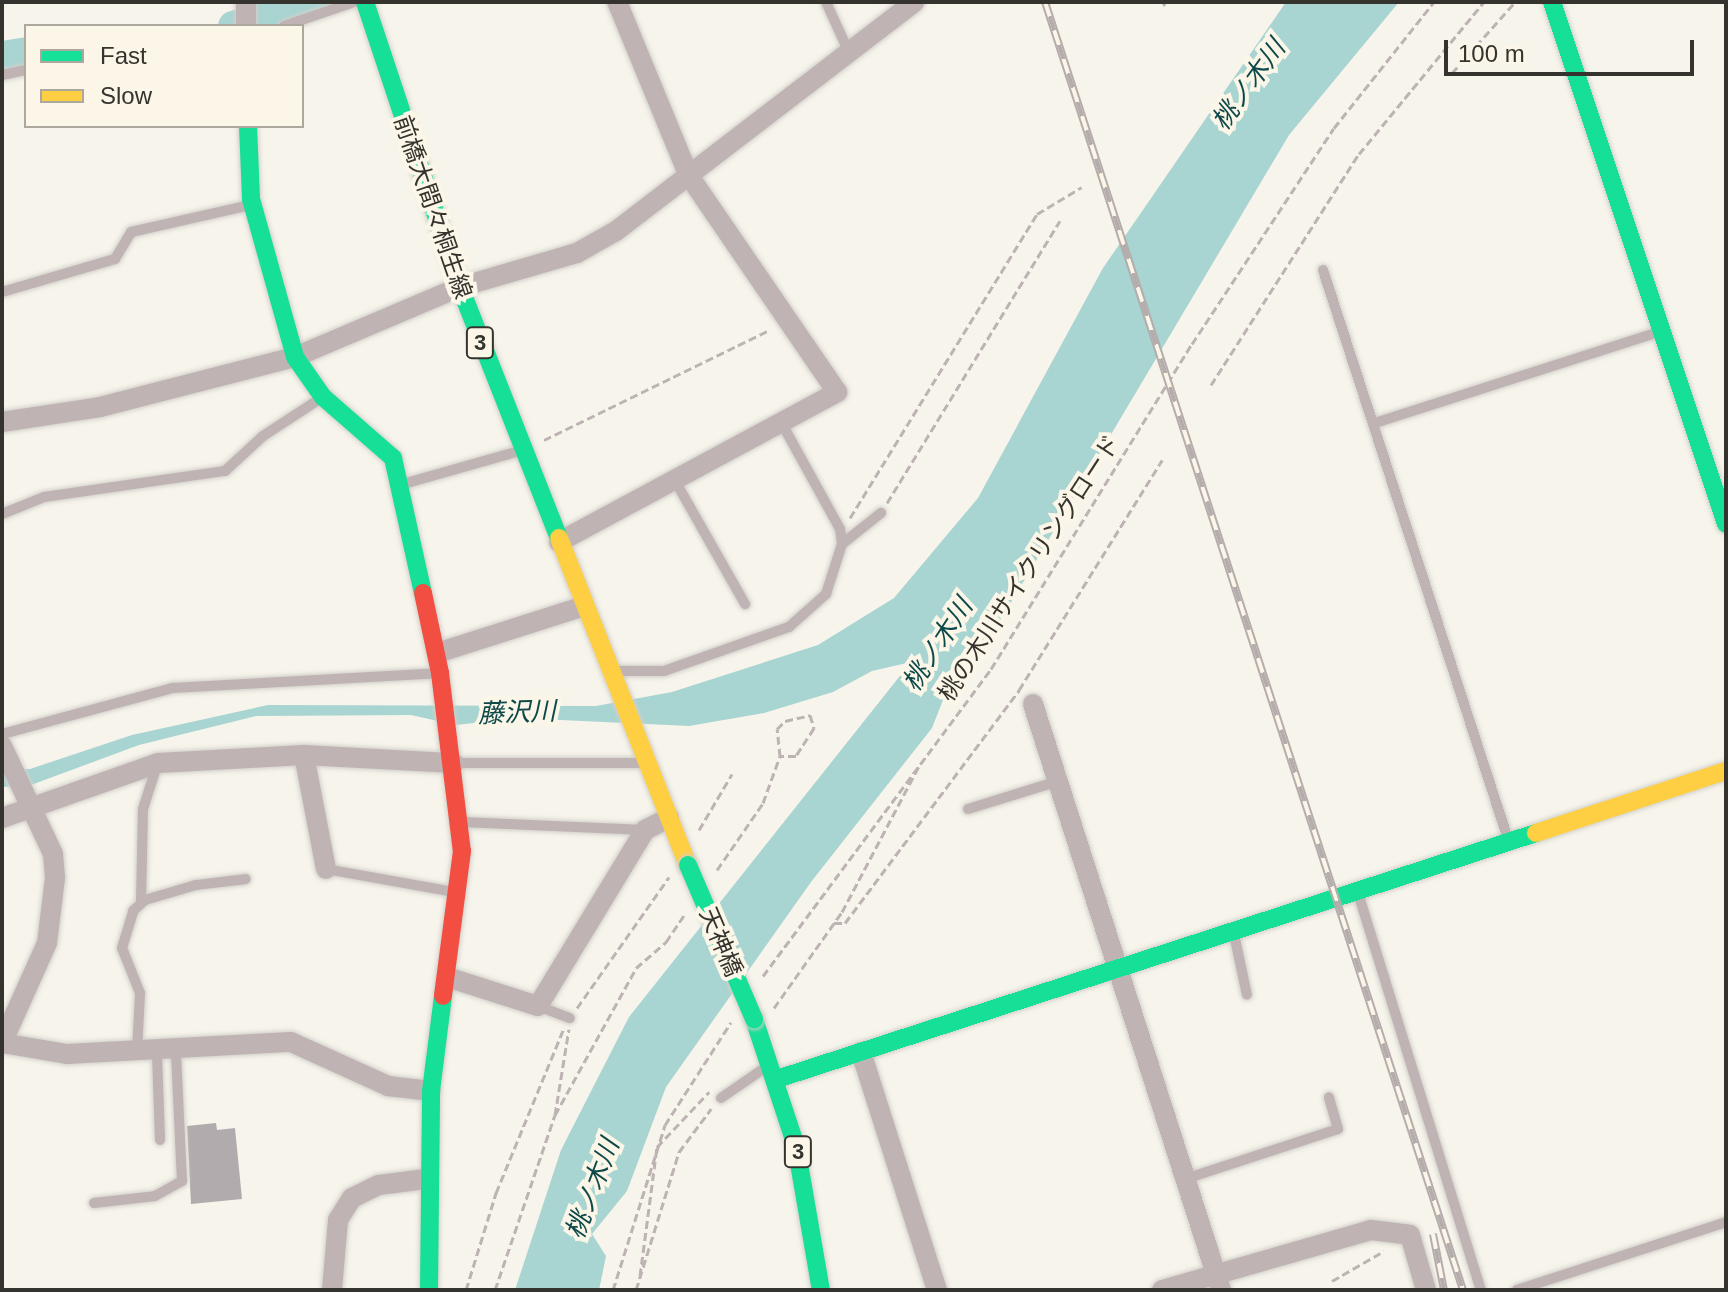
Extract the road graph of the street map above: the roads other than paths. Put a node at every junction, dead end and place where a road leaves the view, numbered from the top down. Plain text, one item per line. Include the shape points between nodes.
1 (246, 2) edge
2 (354, 2) edge
3 (365, 2) edge
4 (617, 2) edge
5 (826, 2) edge
6 (914, 2) edge
7 (1552, 2) edge
8 (246, 24) edge
9 (290, 24) edge
10 (847, 48) junction
11 (24, 70) edge
12 (2, 75) edge
13 (248, 128) edge
14 (688, 174) junction
15 (253, 205) junction
16 (1323, 270) dead end
17 (460, 287) junction
18 (2, 292) edge
19 (1664, 330) junction
20 (295, 357) junction
21 (323, 397) junction
22 (2, 422) edge
23 (781, 422) junction
24 (1375, 423) junction
25 (522, 451) junction
26 (674, 479) junction
27 (403, 484) junction
28 (881, 513) road end
29 (2, 514) edge
30 (1726, 524) edge
31 (841, 539) junction
32 (559, 542) junction
33 (745, 604) dead end
34 (584, 606) junction
35 (440, 670) junction
36 (611, 674) junction
37 (1033, 704) dead end
38 (2, 734) edge
39 (2, 746) edge
40 (304, 755) junction
41 (645, 759) junction
42 (454, 760) junction
43 (158, 763) junction
44 (1726, 771) edge
45 (1055, 782) junction
46 (32, 805) junction
47 (968, 809) dead end
48 (2, 818) edge
49 (669, 818) junction
50 (462, 822) junction
51 (645, 830) junction
52 (1510, 843) junction
53 (326, 869) joint
54 (246, 879) dead end
55 (456, 893) junction
56 (1358, 893) junction
57 (141, 902) junction
58 (1234, 932) junction
59 (1119, 970) junction
60 (450, 978) junction
61 (1247, 995) dead end
62 (548, 1009) junction
63 (570, 1018) road end
64 (2, 1043) edge
65 (861, 1052) junction
66 (157, 1053) junction
67 (774, 1072) junction
68 (431, 1091) junction
69 (1329, 1097) dead end
70 (721, 1098) road end
71 (160, 1140) dead end
72 (426, 1179) junction
73 (1185, 1179) junction
74 (94, 1203) dead end
75 (1726, 1222) edge
76 (1218, 1282) edge
77 (332, 1290) edge
78 (429, 1290) edge
79 (821, 1290) edge
80 (937, 1290) edge
81 (1162, 1290) edge
82 (1426, 1290) edge
83 (1481, 1290) edge
84 (1517, 1290) edge

1 - 8 street
2 - 9 lane
3 - 17 street, 前橋大間々桐生線 / 3
4 - 14 street
5 - 10 lane
6 - 10 street
7 - 19 street
10 - 14 street
11 - 12 lane
13 - 15 street
14 - 17 street via 577,253
14 - 23 street via 837,392
15 - 18 lane via 131,232 115,259
15 - 20 street
16 - 24 lane
17 - 20 street
17 - 25 street, 前橋大間々桐生線 / 3
19 - 24 lane
19 - 30 street
20 - 21 street
20 - 22 street via 100,407
21 - 27 street via 380,441
21 - 29 lane via 263,436 225,471 44,497
23 - 26 street
23 - 31 lane
24 - 52 lane
25 - 27 lane
25 - 32 street, 前橋大間々桐生線 / 3
26 - 32 street
26 - 33 lane
27 - 35 street
28 - 31 lane
31 - 36 lane via 826,594 789,627 664,671
32 - 34 street, 前橋大間々桐生線 / 3
34 - 35 street
34 - 36 street, 前橋大間々桐生線 / 3
35 - 38 lane via 173,688
35 - 42 street
36 - 41 street, 3
37 - 45 street
39 - 46 street
40 - 42 street
40 - 43 street
40 - 53 street
41 - 42 lane
41 - 49 street, 3
42 - 50 street
43 - 46 street
43 - 57 lane via 143,809
44 - 52 street
45 - 47 lane
45 - 59 street
46 - 48 street
46 - 64 street via 53,854 52,919 47,943
49 - 51 street
49 - 67 street, 天神橋 / 3, bridge
50 - 51 lane
50 - 55 street
51 - 62 street
52 - 56 street
53 - 55 lane
54 - 57 lane via 213,880
55 - 60 street
56 - 58 street
56 - 83 lane
57 - 66 lane via 122,940
58 - 59 street
58 - 61 lane
59 - 65 street
59 - 73 street
60 - 62 street
60 - 68 street via 438,1001
62 - 63 lane
64 - 66 street via 48,1053
65 - 67 street
65 - 80 street
66 - 68 street via 291,1042 388,1086
66 - 71 lane
66 - 74 lane via 182,1181 155,1196
67 - 70 lane
67 - 79 street, 3 via 805,1181
68 - 72 street
69 - 73 lane via 1338,1129
72 - 77 street via 368,1188 344,1208
72 - 78 street
73 - 76 street
75 - 84 lane
76 - 81 street
76 - 82 street via 1361,1231 1413,1239

